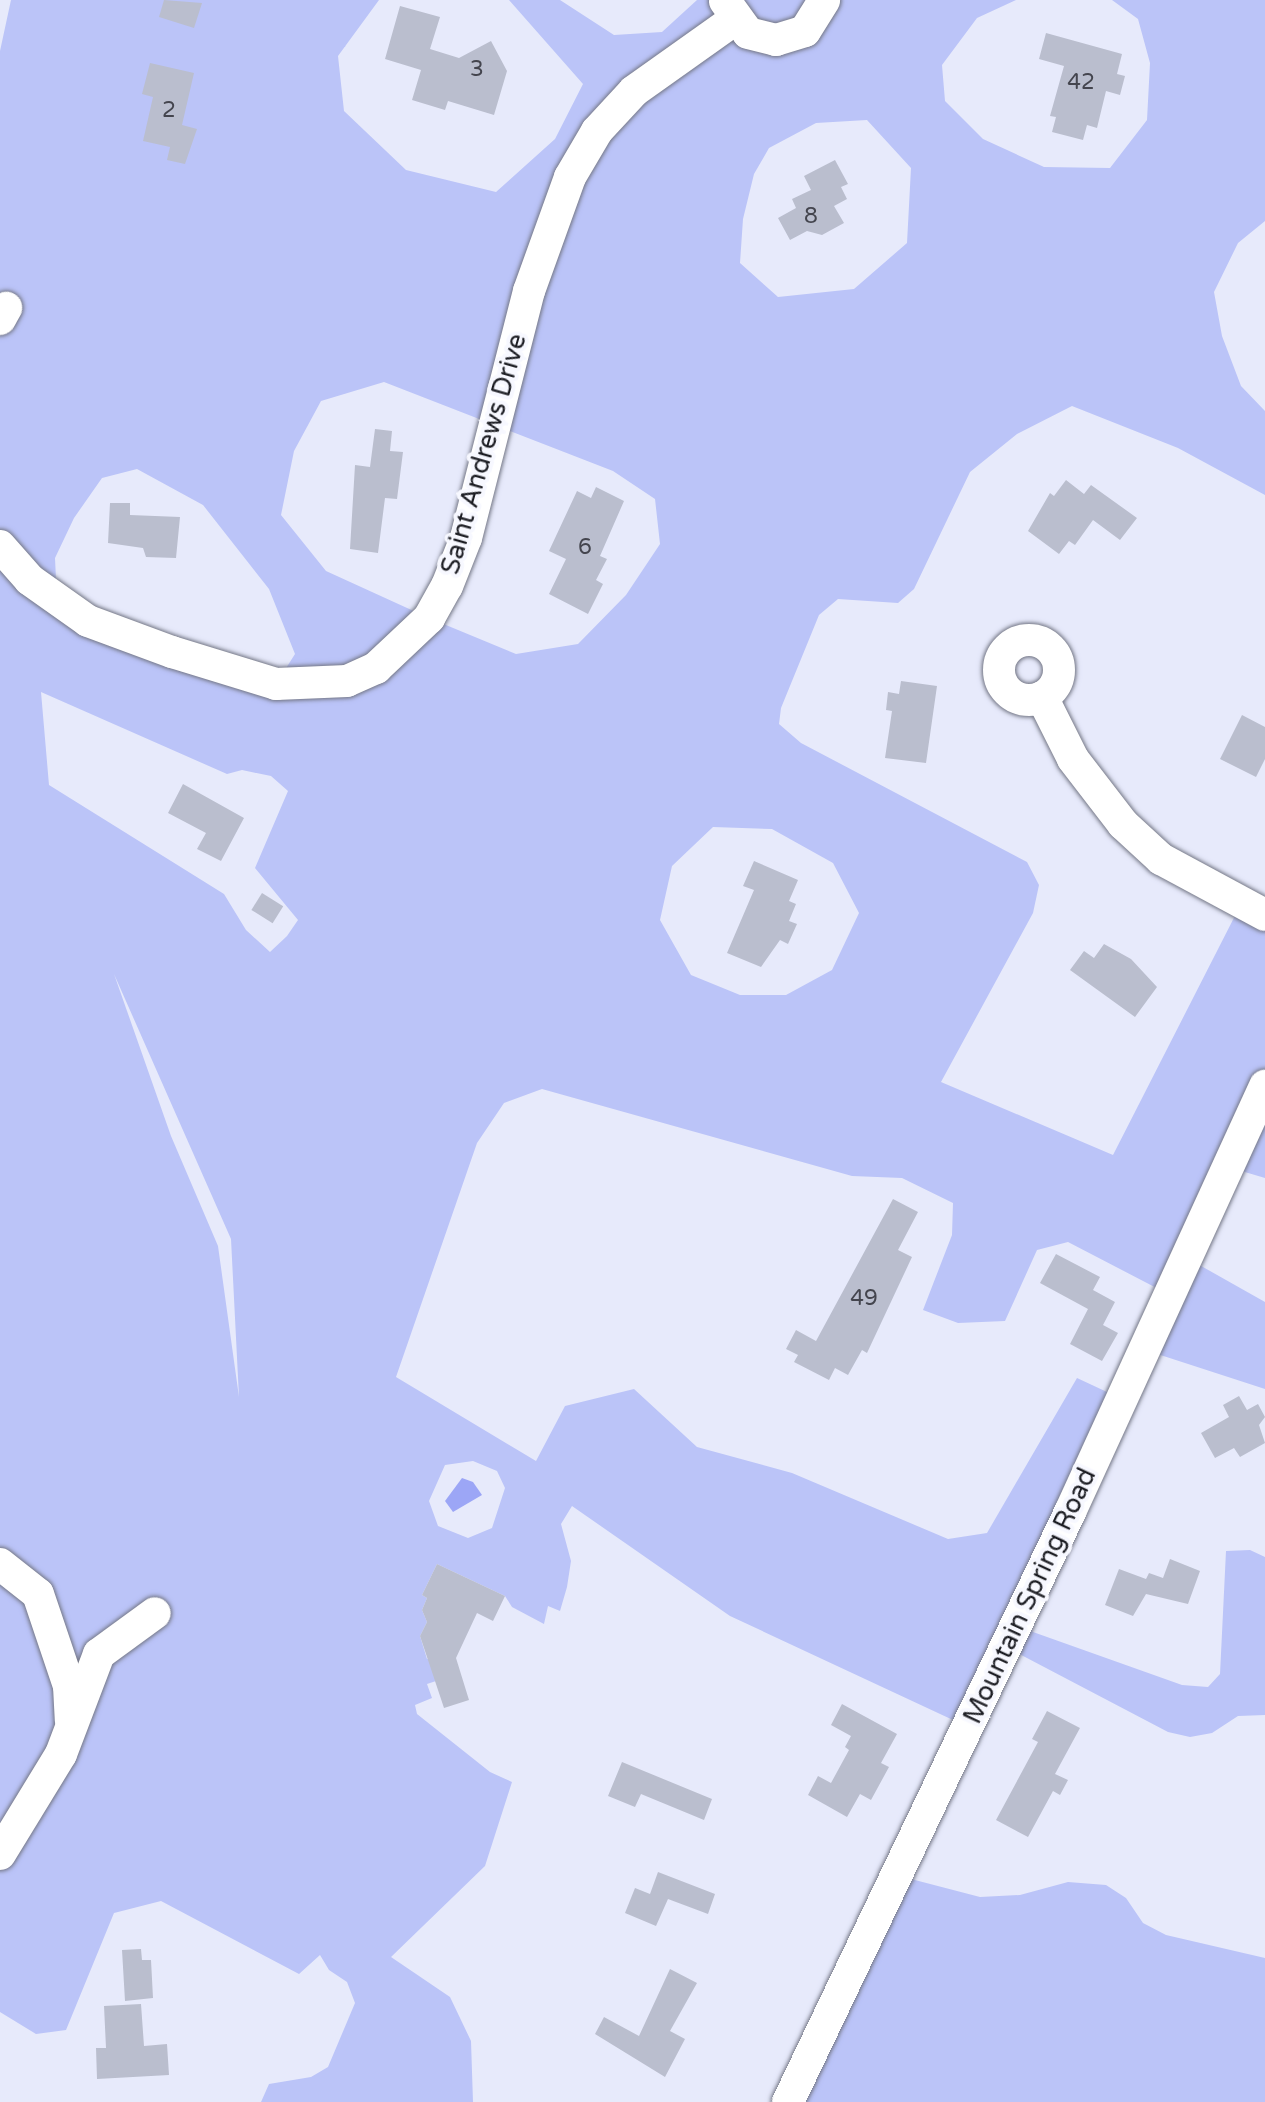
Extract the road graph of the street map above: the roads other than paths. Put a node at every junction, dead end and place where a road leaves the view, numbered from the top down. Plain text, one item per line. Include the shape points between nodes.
1 (824, 0) edge
2 (729, 10) edge
3 (0, 546) edge
4 (1042, 697) dead end
5 (1265, 915) edge
6 (1265, 1086) edge
7 (0, 1564) edge
8 (155, 1613) dead end
9 (72, 1728) junction
10 (0, 1854) edge
11 (788, 2102) edge

1 - 2 street, Saint Andrews Drive via 805,31 787,39 757,36
2 - 3 street, Saint Andrews Drive via 634,91 597,131 570,177 529,291 466,538 429,618 376,668 347,681 276,684 172,652 88,621 30,580
4 - 5 street via 1073,759 1123,824 1161,859
6 - 11 street, Mountain Spring Road via 1070,1512
7 - 9 street via 38,1594 69,1686
8 - 9 street via 99,1654
9 - 10 street via 37,1798

